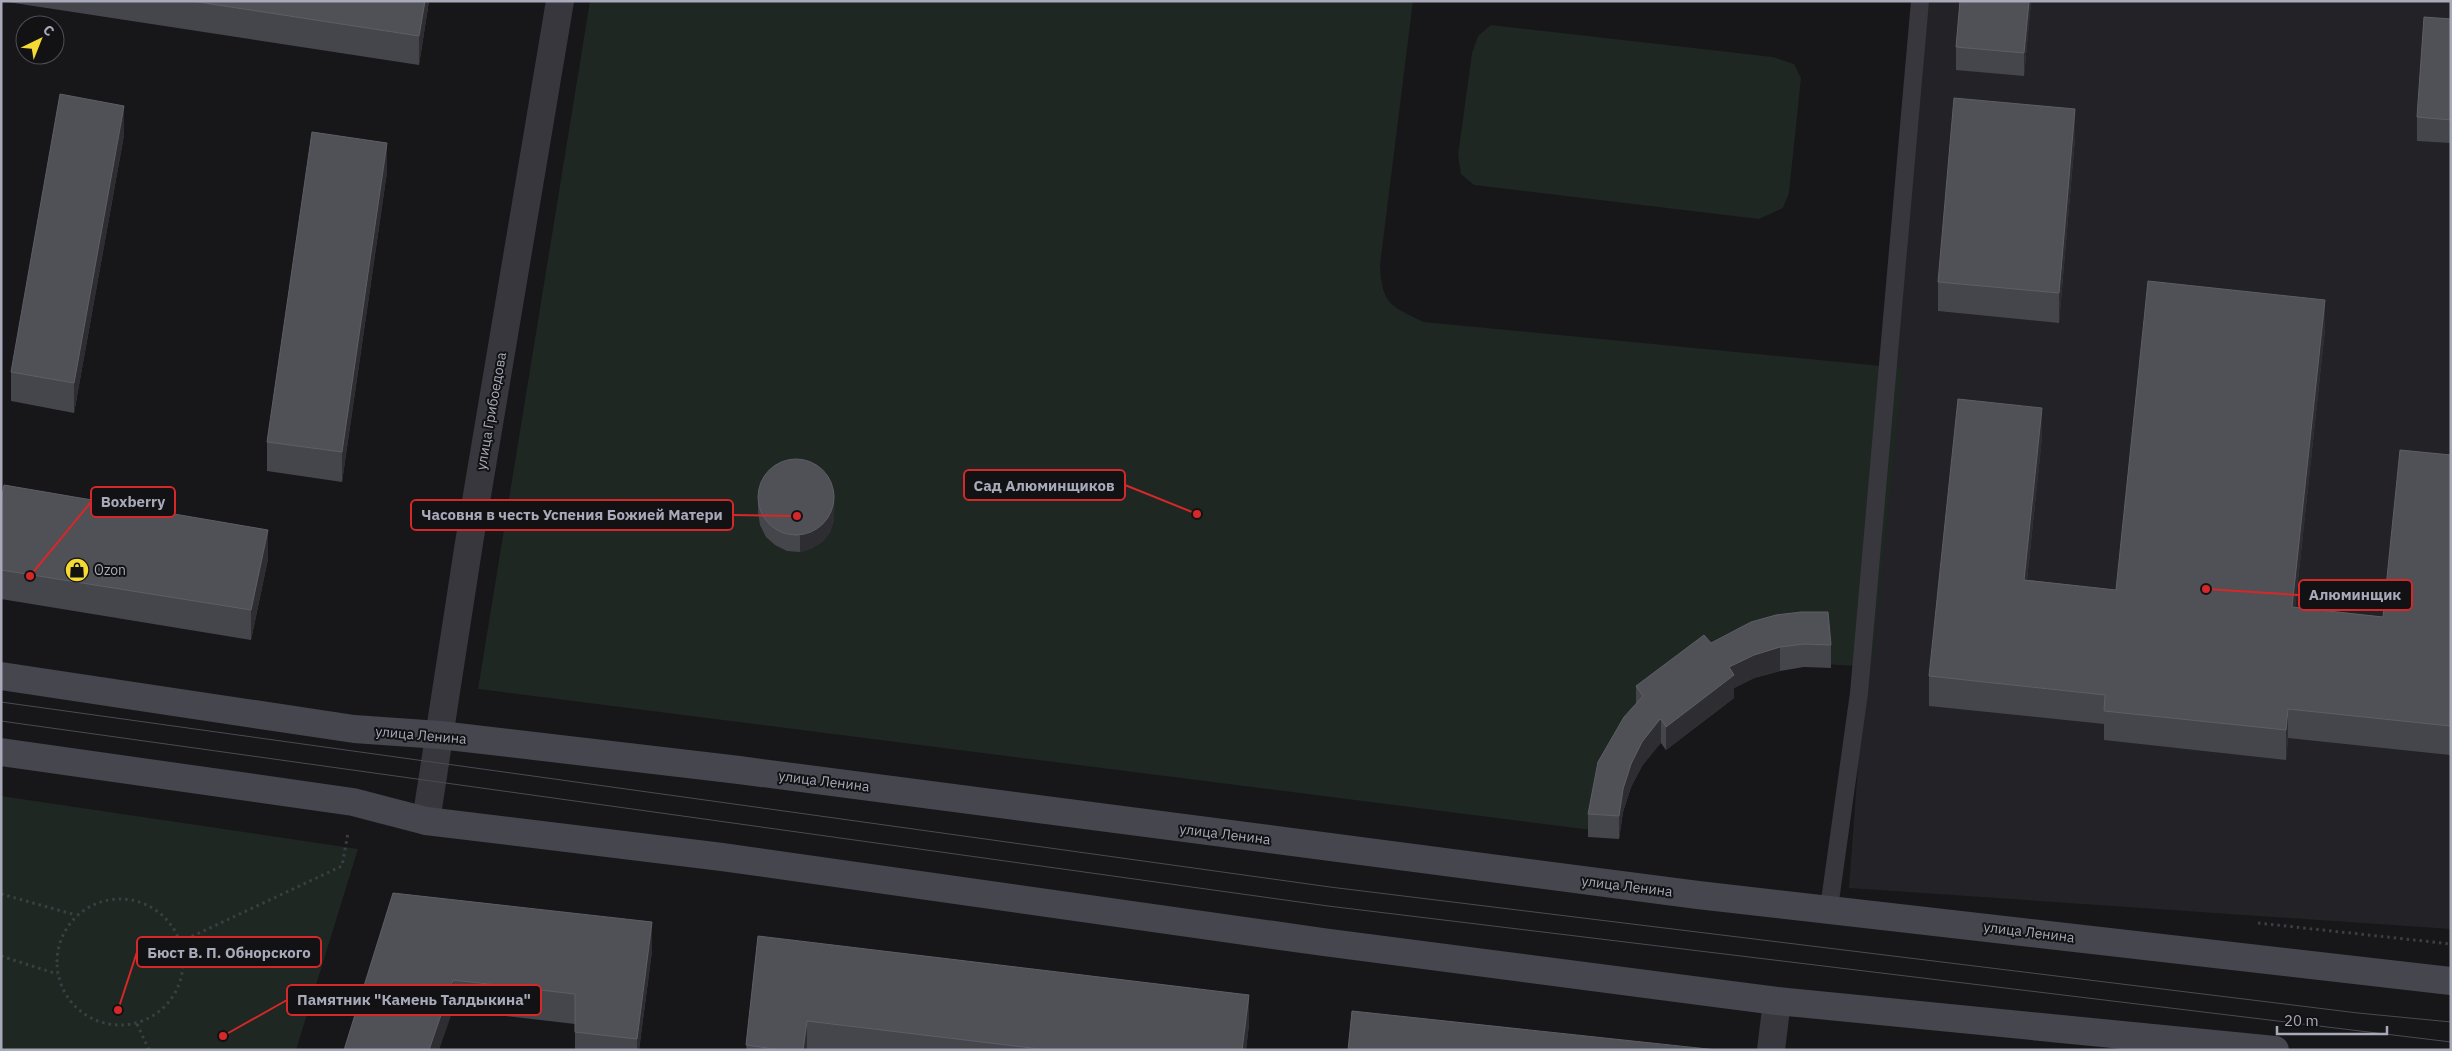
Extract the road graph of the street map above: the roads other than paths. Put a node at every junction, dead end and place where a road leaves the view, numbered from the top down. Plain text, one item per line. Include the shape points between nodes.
1 (560, 1) edge
2 (1920, 1) edge
3 (1, 676) edge
4 (440, 736) junction
5 (1, 752) edge
6 (426, 821) junction
7 (1829, 908) junction
8 (2451, 981) edge
9 (1777, 1001) junction
10 (1772, 1050) edge
11 (2275, 1050) edge

1 - 4 street, улица Грибоедова
2 - 7 lane via 1859,693
3 - 4 main road, улица Ленина via 354,729
4 - 6 street, улица Грибоедова
4 - 7 main road, улица Ленина via 739,770 1698,895
5 - 6 main road via 353,802
6 - 9 main road via 722,857 1323,942
7 - 8 main road, улица Ленина
9 - 10 street
9 - 11 main road

